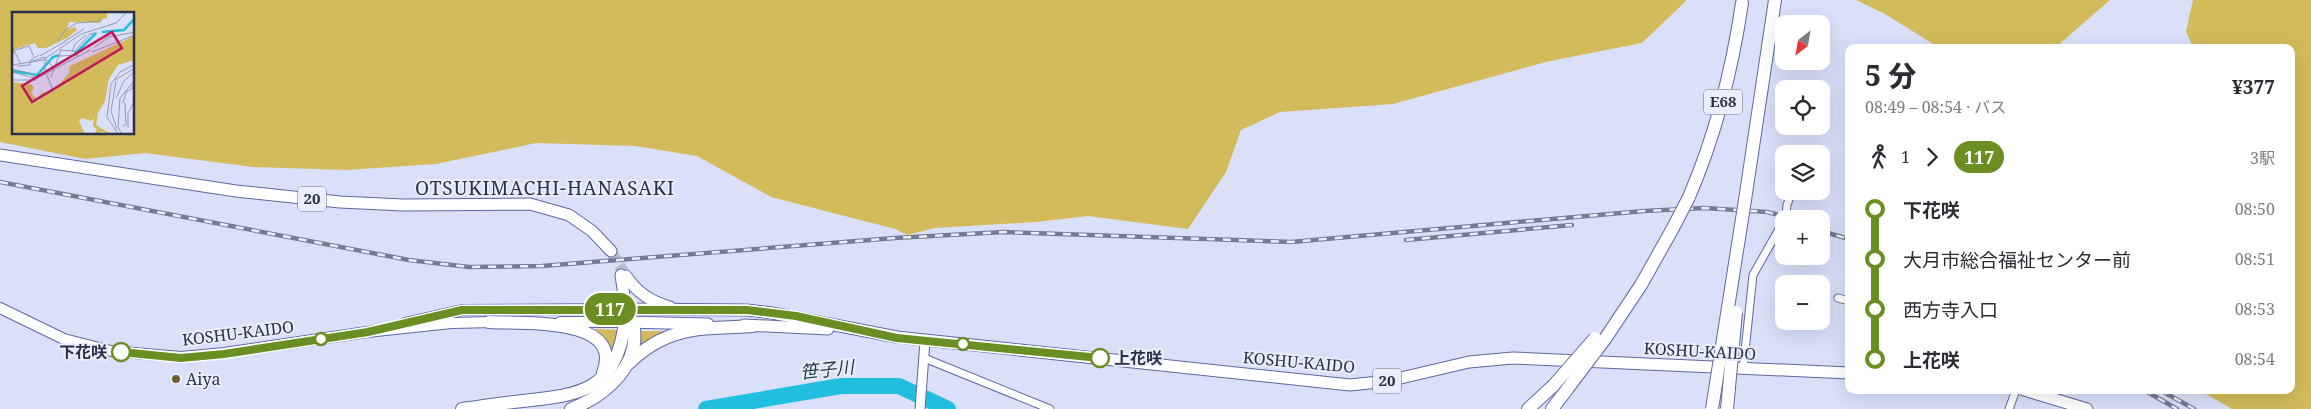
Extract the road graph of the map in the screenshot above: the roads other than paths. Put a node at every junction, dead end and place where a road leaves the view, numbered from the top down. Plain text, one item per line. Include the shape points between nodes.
1 (1775, 0) edge
2 (1742, 3) dead end
3 (0, 155) edge
4 (1746, 200) junction
5 (1775, 236) edge
6 (611, 251) tunnel mouth
7 (1838, 298) dead end
8 (1845, 300) edge
9 (0, 308) edge
10 (682, 311) junction
11 (628, 318) junction
12 (489, 322) junction
13 (753, 326) junction
14 (368, 332) junction
15 (865, 332) junction
16 (1600, 338) junction
17 (925, 341) junction
18 (924, 358) junction
19 (629, 363) junction
20 (1743, 370) junction
21 (1845, 373) edge
22 (601, 378) junction
23 (2015, 394) edge
24 (2037, 394) edge
25 (462, 409) edge
26 (571, 409) edge
27 (920, 409) edge
28 (1050, 409) edge
29 (1528, 409) edge
30 (1552, 409) edge
31 (1712, 409) edge
32 (1727, 409) edge
33 (2009, 409) edge
34 (2087, 409) edge

1 - 4 highway, E68
2 - 16 highway, E68, bridge via 1726,90 1689,197 1659,253
3 - 6 highway, 20 via 236,191 305,198 403,205 530,204 569,215 592,231
4 - 31 highway, bridge
4 - 32 highway, bridge
5 - 20 street via 1753,275
7 - 8 street
9 - 14 main road, KOSHU-KAIDO via 64,339 111,351 181,358
10 - 11 highway, KOSHU-KAIDO / 20
10 - 11 highway via 648,299 623,276
10 - 15 highway, KOSHU-KAIDO / 20 via 772,312
11 - 12 main road, KOSHU-KAIDO
11 - 13 highway, KOSHU-KAIDO / 20
11 - 14 main road, KOSHU-KAIDO via 462,310
11 - 19 highway via 636,337
11 - 22 highway via 620,351
12 - 14 main road, KOSHU-KAIDO
12 - 22 highway via 563,326 588,332 605,352
13 - 15 highway, KOSHU-KAIDO / 20
13 - 19 highway via 677,332 648,347
15 - 17 highway, KOSHU-KAIDO / 20
16 - 29 highway, bridge
16 - 30 highway, bridge
17 - 18 street
17 - 20 highway, KOSHU-KAIDO / 20 via 1350,385 1388,381 1495,359
18 - 27 street
18 - 28 street
19 - 26 highway via 595,398
20 - 21 highway, KOSHU-KAIDO / 20
22 - 25 highway via 580,392 566,396
23 - 33 street
24 - 34 highway

